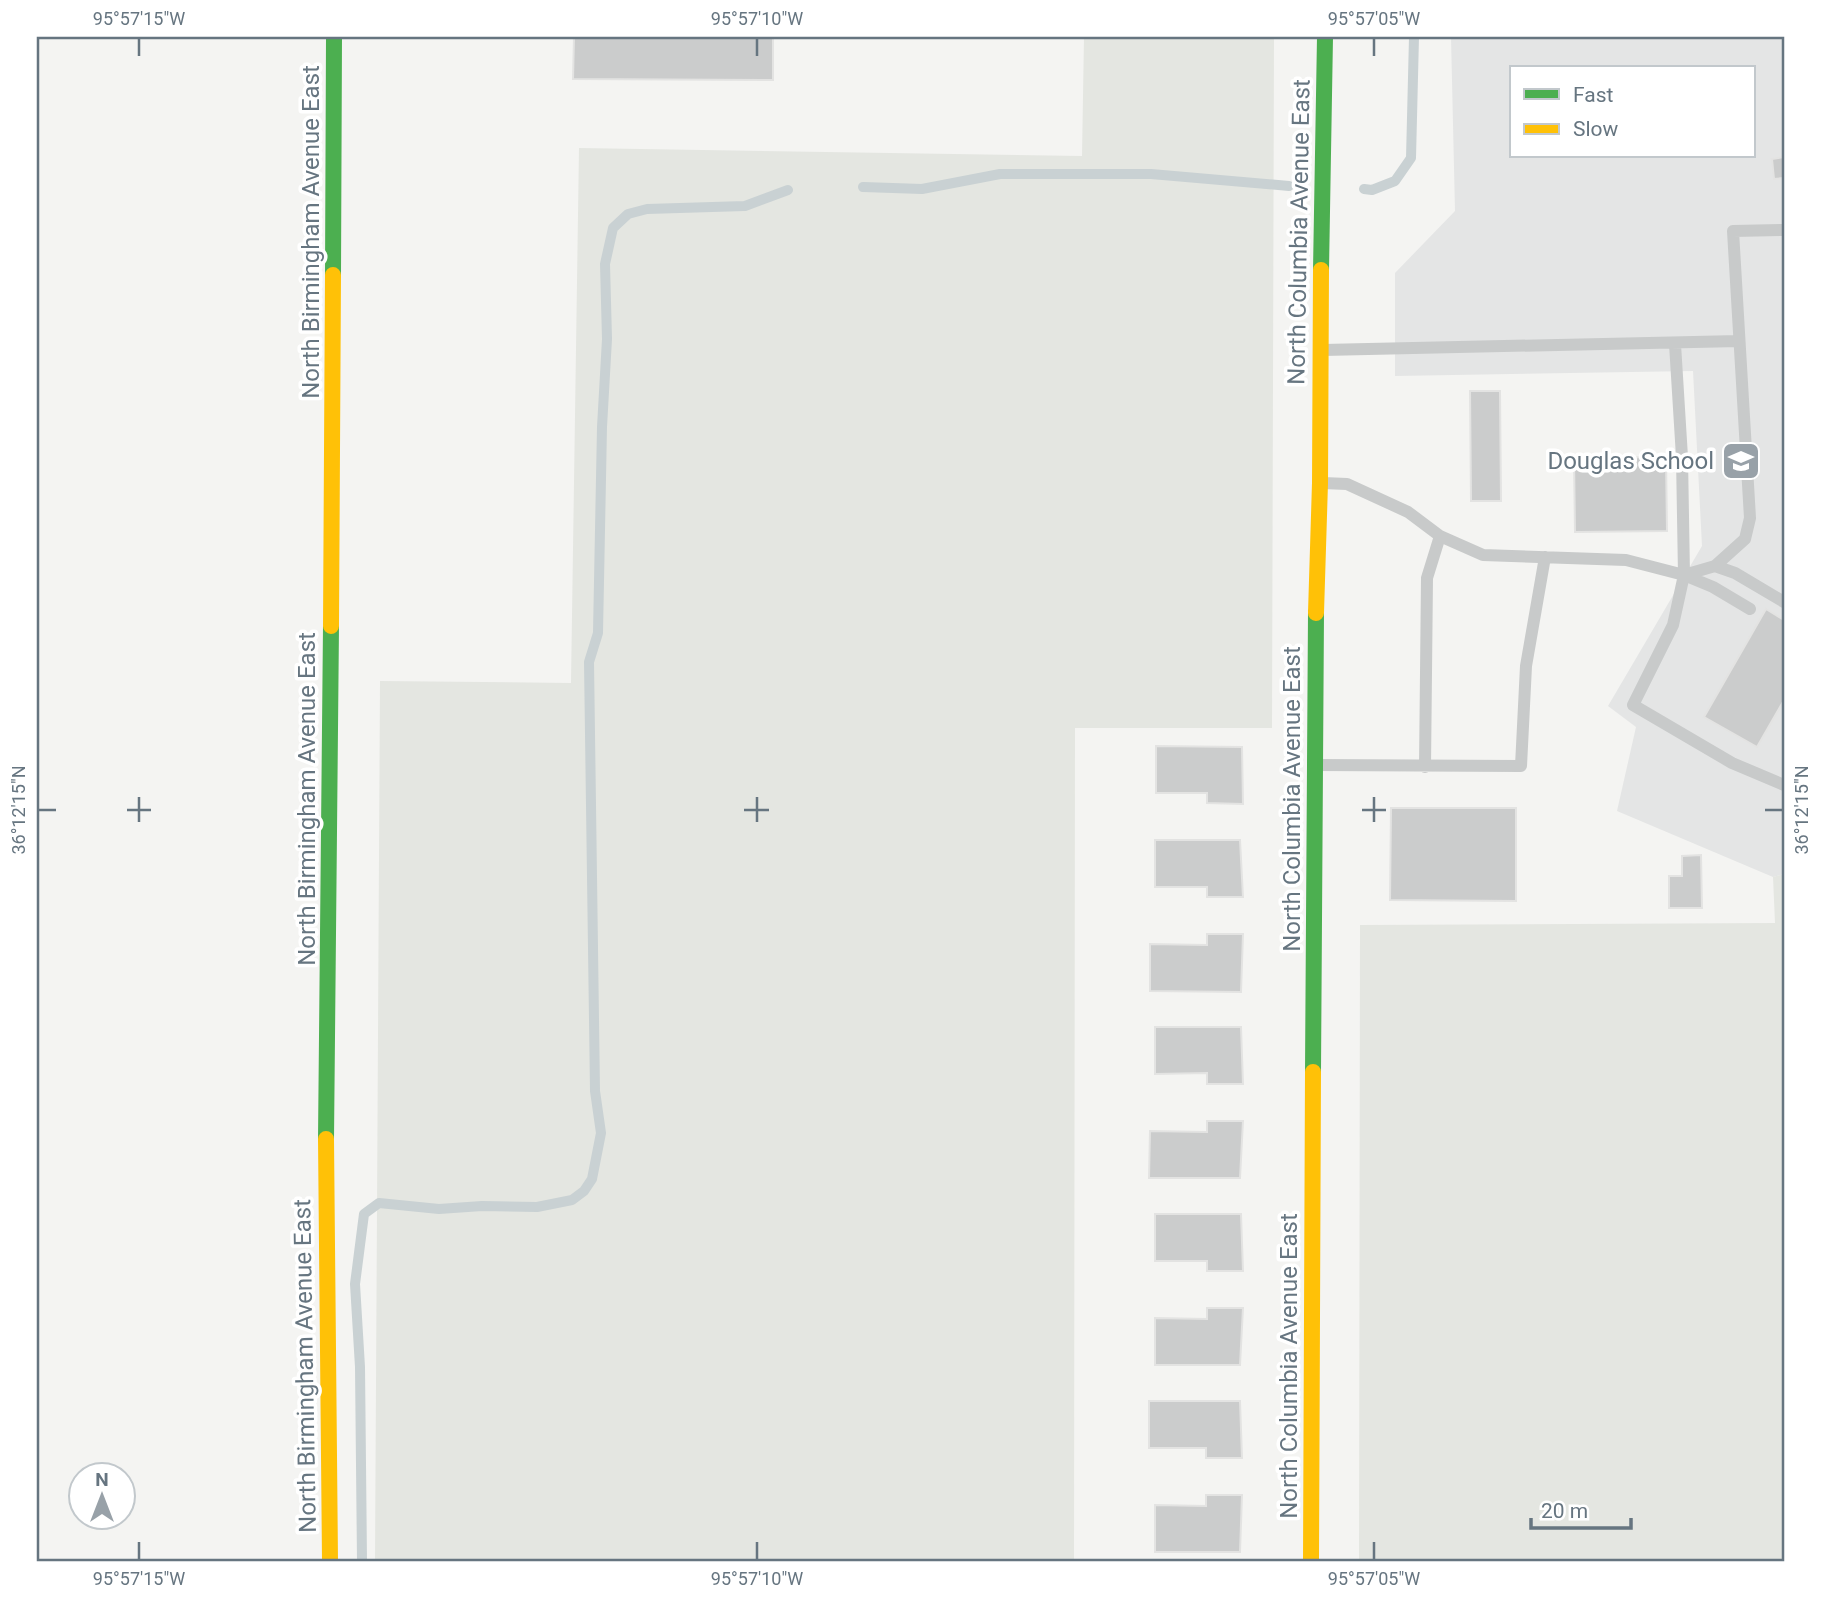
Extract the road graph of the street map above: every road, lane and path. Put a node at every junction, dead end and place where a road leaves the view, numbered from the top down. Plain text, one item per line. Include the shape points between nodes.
1 (334, 37) edge
2 (1325, 37) edge
3 (1784, 230) edge
4 (1739, 341) junction
5 (1675, 344) junction
6 (1320, 350) junction
7 (1320, 483) junction
8 (1440, 536) junction
9 (1545, 556) junction
10 (1715, 566) junction
11 (1684, 575) junction
12 (1784, 602) edge
13 (1750, 609) dead end
14 (1316, 765) junction
15 (1425, 767) junction
16 (1784, 785) edge
17 (330, 1561) edge
18 (1311, 1561) edge

1 - 17 street, North Birmingham Avenue East via 325,1174
2 - 6 street, North Columbia Avenue East
3 - 4 lane via 1733,231
4 - 5 lane
4 - 10 lane via 1750,518 1745,539
5 - 6 lane
5 - 11 lane
6 - 7 street, North Columbia Avenue East
7 - 8 lane via 1347,484 1408,512
7 - 14 street, North Columbia Avenue East
8 - 9 lane via 1483,555
8 - 15 lane via 1427,578
9 - 11 lane via 1626,560
9 - 15 lane via 1526,666 1521,766
10 - 11 lane
10 - 12 lane
11 - 13 lane
11 - 16 lane via 1674,625 1633,705 1732,763
14 - 15 lane
14 - 18 street, North Columbia Avenue East

